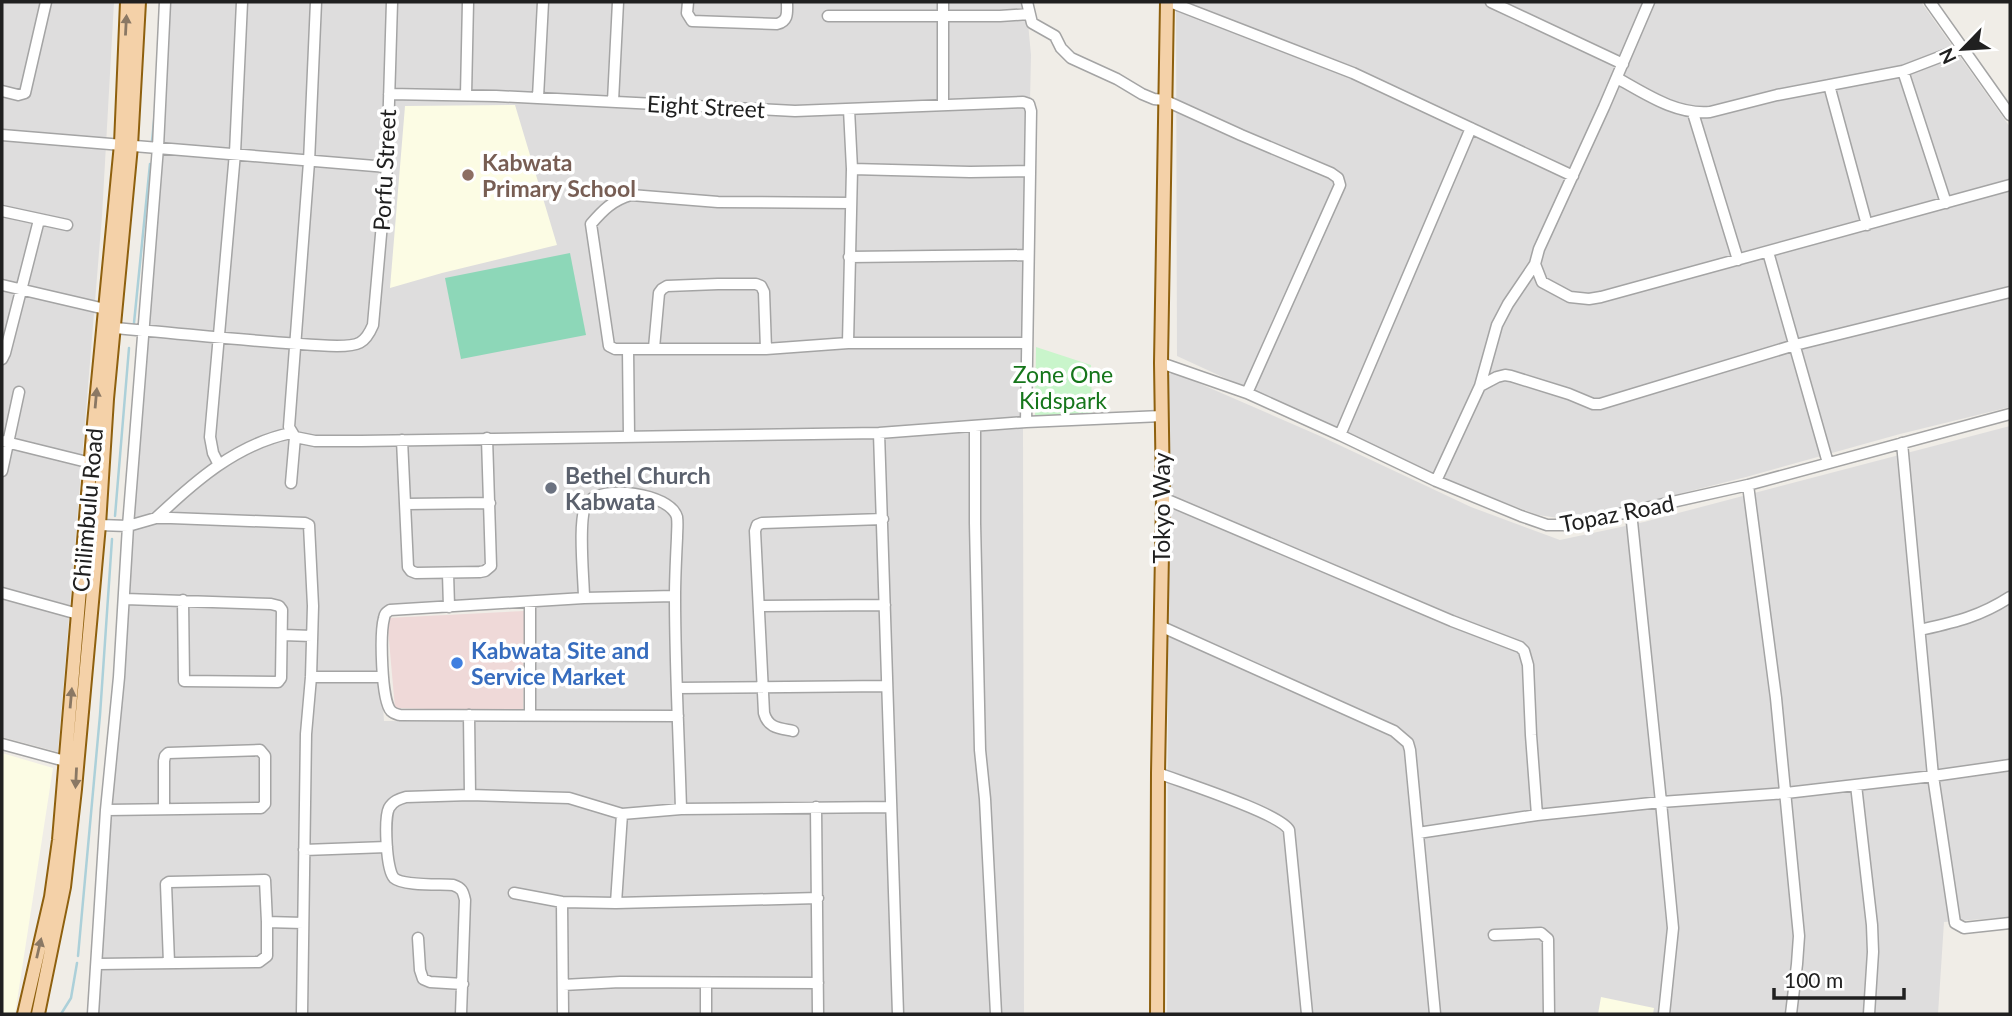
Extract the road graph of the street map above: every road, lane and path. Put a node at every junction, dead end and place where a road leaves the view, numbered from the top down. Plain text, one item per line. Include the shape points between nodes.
1 (46, 2) edge
2 (127, 2) edge
3 (139, 2) edge
4 (165, 2) edge
5 (242, 2) edge
6 (316, 2) edge
7 (392, 2) edge
8 (468, 2) edge
9 (543, 2) edge
10 (618, 2) edge
11 (688, 2) edge
12 (788, 2) edge
13 (943, 2) edge
14 (1027, 2) edge
15 (1169, 2) edge
16 (1491, 2) edge
17 (1649, 2) edge
18 (1932, 3) edge
19 (1506, 5) edge
20 (1028, 15) junction
21 (828, 16) dead end
22 (943, 16) junction
23 (1963, 48) junction
24 (1623, 64) junction
25 (1903, 71) junction
26 (1617, 78) junction
27 (1829, 85) junction
28 (2, 91) edge
29 (389, 94) junction
30 (466, 95) junction
31 (538, 97) junction
32 (1164, 100) junction
33 (613, 101) junction
34 (2006, 101) edge
35 (943, 104) junction
36 (849, 109) junction
37 (1693, 113) junction
38 (2010, 115) edge
39 (1471, 128) junction
40 (2, 135) edge
41 (126, 145) junction
42 (158, 147) junction
43 (235, 153) junction
44 (309, 162) junction
45 (387, 167) junction
46 (852, 169) junction
47 (1030, 171) junction
48 (1573, 176) junction
49 (2010, 185) edge
50 (851, 203) junction
51 (1946, 203) junction
52 (2, 211) edge
53 (39, 220) junction
54 (67, 225) dead end
55 (1867, 225) junction
56 (1768, 252) junction
57 (1028, 255) junction
58 (849, 257) junction
59 (1738, 260) junction
60 (1535, 264) junction
61 (2, 285) edge
62 (23, 289) junction
63 (2010, 292) edge
64 (106, 309) junction
65 (114, 328) junction
66 (144, 331) junction
67 (219, 337) junction
68 (848, 343) junction
69 (1027, 343) junction
70 (294, 344) junction
71 (1795, 345) junction
72 (654, 348) junction
73 (628, 349) junction
74 (766, 349) junction
75 (2, 359) edge
76 (1161, 363) junction
77 (1480, 386) junction
78 (19, 393) dead end
79 (1247, 393) junction
80 (1162, 416) junction
81 (2009, 416) edge
82 (1026, 422) junction
83 (975, 426) junction
84 (879, 433) junction
85 (293, 435) junction
86 (1340, 435) junction
87 (629, 436) junction
88 (487, 438) junction
89 (402, 440) junction
90 (4, 442) edge
91 (1902, 443) junction
92 (91, 463) junction
93 (1828, 463) junction
94 (219, 465) junction
95 (2, 471) edge
96 (1436, 481) junction
97 (291, 483) dead end
98 (1748, 485) junction
99 (1163, 498) junction
100 (490, 503) junction
101 (406, 504) junction
102 (1631, 512) junction
103 (156, 518) junction
104 (883, 519) junction
105 (99, 525) junction
106 (128, 526) junction
107 (448, 573) junction
108 (2, 593) edge
109 (675, 596) junction
110 (2010, 597) edge
111 (125, 598) junction
112 (584, 598) junction
113 (183, 600) junction
114 (530, 602) junction
115 (885, 605) junction
116 (759, 606) junction
117 (449, 607) junction
118 (78, 614) junction
119 (1160, 626) junction
120 (1920, 630) junction
121 (283, 635) junction
122 (312, 636) junction
123 (311, 677) junction
124 (382, 677) junction
125 (887, 686) junction
126 (763, 687) junction
127 (677, 688) junction
128 (470, 715) junction
129 (530, 715) junction
130 (678, 716) junction
131 (793, 731) dead end
132 (2, 744) edge
133 (65, 761) junction
134 (2010, 765) edge
135 (1158, 773) junction
136 (1933, 776) junction
137 (1856, 785) junction
138 (1786, 793) junction
139 (470, 795) junction
140 (1661, 802) junction
141 (816, 807) junction
142 (890, 807) junction
143 (164, 809) junction
144 (106, 810) junction
145 (681, 810) junction
146 (622, 814) junction
147 (1537, 815) junction
148 (1418, 833) junction
149 (387, 847) junction
150 (304, 850) junction
151 (514, 893) dead end
152 (818, 898) junction
153 (562, 902) junction
154 (616, 903) junction
155 (267, 922) junction
156 (303, 923) junction
157 (2010, 923) edge
158 (1494, 935) dead end
159 (418, 938) dead end
160 (98, 964) junction
161 (169, 964) junction
162 (706, 983) junction
163 (818, 983) junction
164 (463, 984) junction
165 (563, 985) junction
166 (24, 1014) edge
167 (38, 1014) edge
168 (93, 1014) edge
169 (302, 1014) edge
170 (461, 1014) edge
171 (563, 1014) edge
172 (706, 1014) edge
173 (818, 1014) edge
174 (898, 1014) edge
175 (996, 1014) edge
176 (1157, 1014) edge
177 (1307, 1014) edge
178 (1434, 1014) edge
179 (1549, 1014) edge
180 (1664, 1014) edge
181 (1791, 1014) edge
182 (1869, 1014) edge

1 - 28 street via 25,93
41 -> 2 main road, Chilimbulu Road
3 - 41 main road, Chilimbulu Road
4 - 42 street
5 - 43 street
6 - 44 street
7 - 29 street, Porfu Street
8 - 30 street
9 - 31 street
10 - 33 street
11 - 12 street via 692,21 777,24 787,18
13 - 22 street
14 - 20 street
15 - 32 main road, Tokyo Way
15 - 39 street via 1353,73
16 - 19 street
17 - 24 street
18 - 23 street
19 - 24 street
20 - 22 street
20 - 32 street via 1036,27 1055,36 1072,58 1142,94
21 - 22 street
22 - 35 street
23 - 25 street
23 - 34 street
24 - 26 street
25 - 27 street
25 - 51 street
26 - 37 street
26 - 48 street
27 - 37 street
27 - 55 street
29 - 30 street, Eight Street
29 - 45 street, Porfu Street
30 - 31 street, Eight Street
31 - 33 street, Eight Street
32 - 76 main road, Tokyo Way
32 - 79 street via 1331,173 1340,185
33 - 36 street, Eight Street via 795,111
34 - 38 street
35 - 36 street, Eight Street
35 - 47 street, Eight Street via 1029,104
36 - 46 street
37 - 59 street
39 - 48 street
39 - 86 street
40 - 41 street
41 - 42 street
41 - 64 main road, Chilimbulu Road
41 - 65 main road, Chilimbulu Road
42 - 43 street
42 - 66 street
43 - 44 street
43 - 67 street
44 - 45 street
44 - 70 street
45 - 70 street, Porfu Street via 373,325 368,337 351,346
46 - 47 street
46 - 50 street
47 - 57 street
48 - 60 street
49 - 51 street
50 - 58 street
50 - 73 street via 718,202 631,194 620,198 591,224 609,346
51 - 55 street
52 - 53 street
53 - 54 street
53 - 62 street
55 - 56 street
56 - 59 street
56 - 71 street
57 - 58 street
57 - 69 street
58 - 68 street
59 - 60 street via 1589,299 1570,297 1542,282
60 - 77 street via 1497,325
61 - 62 street
62 - 64 street
62 - 75 street
63 - 71 street
92 -> 64 main road, Chilimbulu Road
65 - 66 street
65 - 105 main road, Chilimbulu Road
66 - 67 street
66 - 106 street
67 - 70 street
67 - 94 street via 210,437
68 - 69 street
68 - 74 street
69 - 82 street
70 - 85 street via 289,427
71 - 77 street via 1600,404 1505,375
71 - 93 street
72 - 73 street
72 - 74 street
72 - 74 street via 662,289 756,284 764,292
73 - 87 street
76 - 79 street, Topaz Road
76 - 80 main road, Tokyo Way
77 - 96 street
78 - 90 street
79 - 86 street, Topaz Road
80 - 82 street
80 - 99 main road, Tokyo Way
81 - 91 street, Topaz Road
82 - 83 street
83 - 84 street
83 - 175 street via 979,750
84 - 87 street
84 - 104 street
85 - 89 street via 315,441
85 - 94 street via 265,440
85 - 97 street
86 - 96 street, Topaz Road
87 - 88 street
88 - 89 street
88 - 100 street
89 - 101 street
90 - 92 street
90 - 95 street
91 - 93 street, Topaz Road
91 - 120 street
92 - 118 main road, Chilimbulu Road
93 - 98 street, Topaz Road
94 - 103 street
96 - 102 street, Topaz Road via 1547,526
98 - 102 street, Topaz Road
98 - 138 street
99 - 119 main road, Tokyo Way
99 - 147 street via 1520,647 1528,665
100 - 101 street
100 - 107 street via 491,566 480,572
101 - 107 street via 408,567 416,573
102 - 140 street
103 - 106 street
103 - 122 street via 309,526
104 - 115 street
104 - 116 street via 757,525
105 - 106 street
105 -> 167 main road, Chilimbulu Road via 64,887
106 - 111 street
107 - 117 street
108 - 118 street
109 - 112 street
109 - 112 street via 674,512 651,497 620,493 593,498 583,511
109 - 127 street
110 - 120 street via 1966,620
111 - 113 street
111 - 144 street
112 - 114 street
113 - 121 street via 279,606
113 - 121 street via 186,682 278,682
114 - 117 street
114 - 129 street
115 - 116 street
115 - 125 street
116 - 126 street
117 - 124 street via 386,612
133 -> 118 main road, Chilimbulu Road
119 - 135 main road, Tokyo Way
119 - 148 street via 1399,734 1410,750
120 - 136 street
121 - 122 street
122 - 123 street
123 - 124 street
123 - 150 street
124 - 128 street via 384,696 394,713
125 - 126 street
125 - 142 street
126 - 127 street
126 - 131 street via 767,722
127 - 130 street
128 - 129 street
128 - 139 street
129 - 130 street
130 - 145 street
132 - 133 street
166 -> 133 main road, Chilimbulu Road via 51,897
134 - 136 street
135 - 176 main road, Tokyo Way
135 - 177 street via 1286,825
136 - 137 street
136 - 157 street via 1955,923 1964,928
137 - 138 street
137 - 182 street via 1872,925
138 - 140 street
138 - 181 street via 1799,948
139 - 146 street via 569,798
139 - 149 street via 397,800 387,814
140 - 147 street
140 - 180 street via 1673,928
141 - 142 street
141 - 145 street
141 - 152 street
142 - 174 street
143 - 143 street via 168,753 263,752 265,804 261,808
143 - 144 street
144 - 160 street
145 - 146 street
146 - 154 street
147 - 148 street
148 - 178 street
149 - 150 street
149 - 164 street via 394,878 453,885 463,892
150 - 156 street
151 - 153 street
152 - 154 street
152 - 163 street
153 - 154 street
153 - 165 street
155 - 156 street
155 - 161 street via 264,960
155 - 161 street via 265,880 169,882 165,887
156 - 169 street
158 - 179 street via 1541,933 1548,939
159 - 164 street via 423,979
160 - 161 street
160 - 168 street
162 - 163 street
162 - 165 street
162 - 172 street
163 - 173 street
164 - 170 street
165 - 171 street

